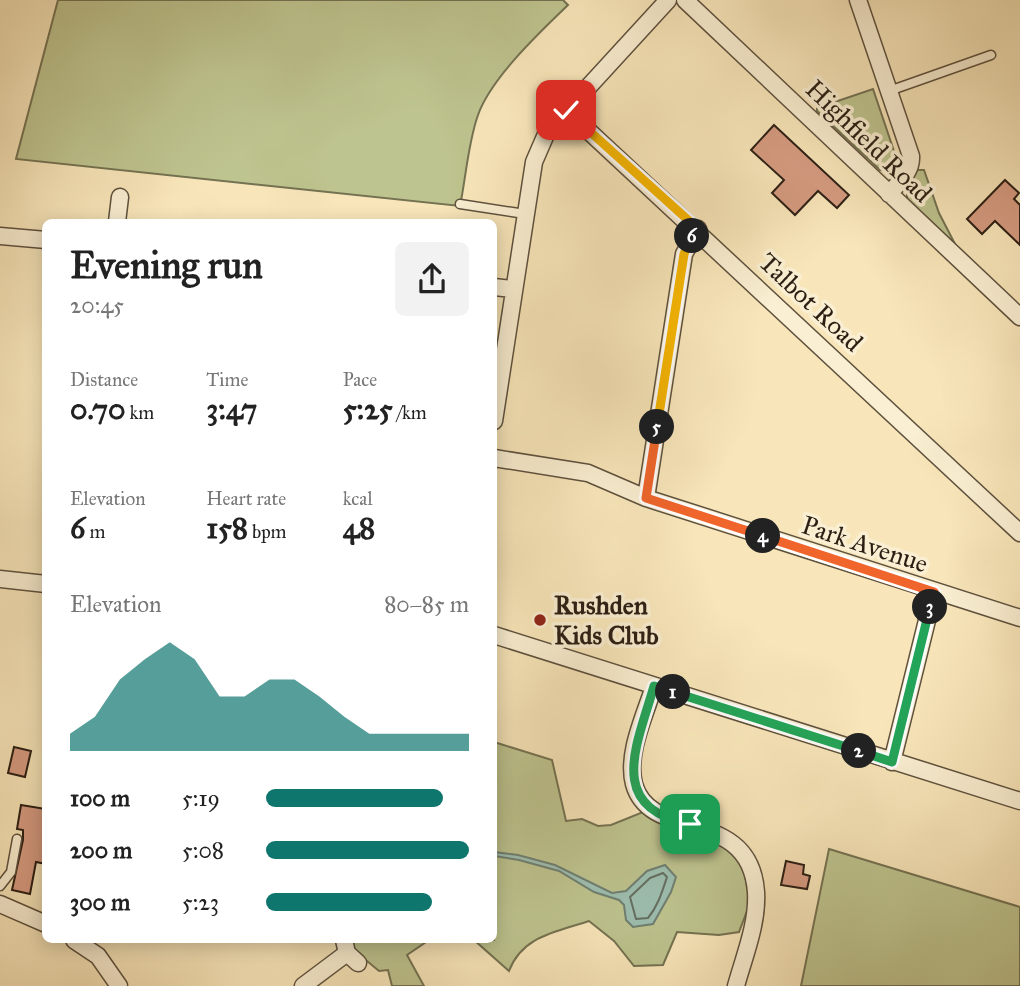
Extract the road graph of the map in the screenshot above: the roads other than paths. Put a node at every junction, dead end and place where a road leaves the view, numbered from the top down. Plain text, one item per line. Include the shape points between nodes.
1 (668, 0) edge
2 (685, 0) edge
3 (858, 0) edge
4 (991, 55) dead end
5 (889, 91) junction
6 (566, 110) junction
7 (889, 194) junction
8 (120, 197) dead end
9 (460, 204) dead end
10 (525, 214) junction
11 (117, 219) edge
12 (698, 229) junction
13 (0, 236) edge
14 (42, 240) edge
15 (497, 288) edge
16 (512, 289) junction
17 (1020, 317) edge
18 (497, 399) edge
19 (497, 458) edge
20 (646, 498) junction
21 (1020, 533) edge
22 (0, 579) edge
23 (42, 584) edge
24 (934, 592) junction
25 (1020, 618) edge
26 (497, 636) edge
27 (654, 686) junction
28 (892, 762) junction
29 (1020, 801) edge
30 (17, 839) dead end
31 (0, 886) edge
32 (2, 905) edge
33 (0, 922) edge
34 (42, 922) edge
35 (78, 943) edge
36 (350, 952) edge
37 (119, 986) edge
38 (303, 986) edge
39 (736, 986) edge

1 - 6 street
2 - 7 street, Highfield Road
3 - 5 street
4 - 5 lane
5 - 7 street via 911,164
6 - 10 street via 547,132 534,162
6 - 12 street, Talbot Road
7 - 17 street, Highfield Road
8 - 11 street
9 - 10 lane
10 - 16 street
12 - 20 street via 684,254
12 - 21 street, Talbot Road
13 - 14 street
15 - 16 street
16 - 18 street
19 - 20 street, Park Avenue via 588,473
20 - 24 street, Park Avenue
22 - 23 street
24 - 25 street, Park Avenue
24 - 28 street
26 - 27 street
27 - 28 street
27 - 39 street via 632,759 634,784 653,812 727,839 747,860 756,892 753,923
28 - 29 street
30 - 31 lane via 11,872
32 - 33 street
32 - 34 street
35 - 37 street via 98,956
36 - 38 street

